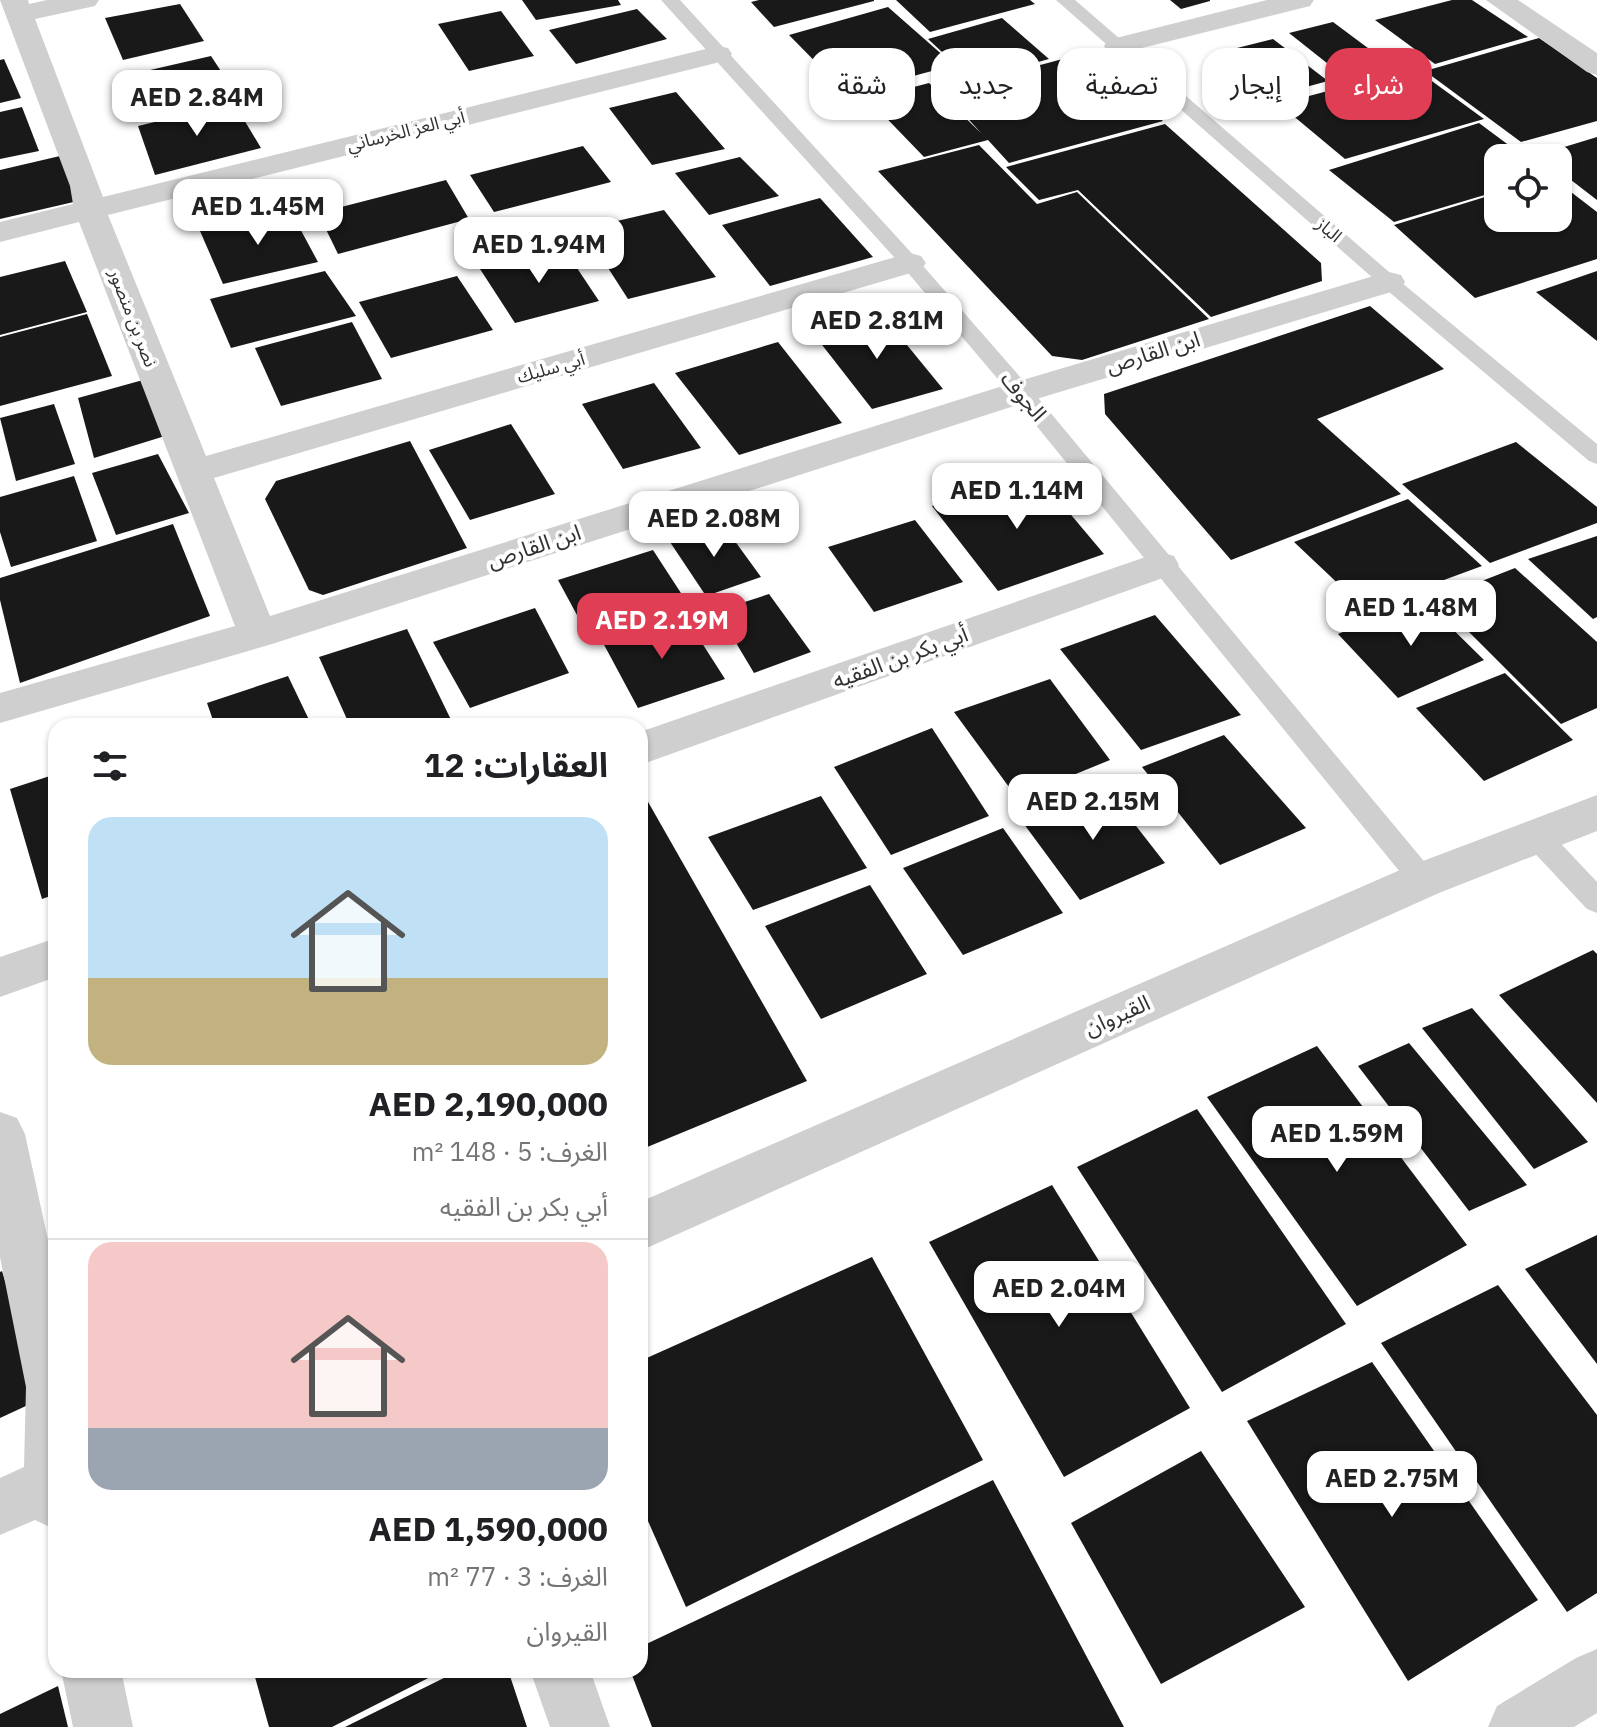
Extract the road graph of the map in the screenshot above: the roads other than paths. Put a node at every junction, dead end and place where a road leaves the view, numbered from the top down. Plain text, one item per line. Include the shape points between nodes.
1 (85, 0) edge
2 (670, 0) edge
3 (1065, 0) edge
4 (1300, 0) edge
5 (1500, 0) edge
6 (17, 7) edge
7 (1118, 46) junction
8 (718, 54) junction
9 (1597, 66) edge
10 (90, 210) junction
11 (0, 232) edge
12 (910, 263) junction
13 (1389, 282) junction
14 (1021, 392) junction
15 (1597, 456) edge
16 (193, 472) junction
17 (1160, 565) junction
18 (258, 634) junction
19 (0, 708) edge
20 (648, 746) edge
21 (1597, 812) edge
22 (1538, 838) junction
23 (1423, 880) junction
24 (1597, 901) edge
25 (48, 960) edge
26 (0, 977) edge
27 (0, 1134) edge
28 (648, 1223) edge
29 (48, 1363) edge
30 (48, 1491) edge
31 (0, 1507) edge
32 (93, 1678) edge
33 (563, 1678) edge
34 (1597, 1679) edge
35 (103, 1727) edge
36 (580, 1727) edge
37 (1518, 1727) edge

1 - 6 street
2 - 8 lane, الجوف
3 - 7 lane, الباز
4 - 7 street
5 - 9 street
6 - 10 street, نصر بن منصور
7 - 13 lane, الباز
8 - 10 street, أبي العز الخرساني
8 - 12 lane, الجوف
10 - 11 street, أبي العز الخرساني
10 - 16 street, نصر بن منصور
12 - 14 lane, الجوف
12 - 16 street, أبي سليك
13 - 14 street, ابن القارص
13 - 15 lane, الباز
14 - 17 lane, الجوف
14 - 18 street, ابن القارص
16 - 18 street, نصر بن منصور
17 - 20 street, أبي بكر بن الفقيه
17 - 23 lane, الجوف
18 - 19 street, ابن القارص
21 - 22 street, القيروان
22 - 23 street, القيروان
22 - 24 lane
23 - 28 street, القيروان
25 - 26 street
27 - 29 street
30 - 31 street
32 - 35 street
33 - 36 street
34 - 37 street

